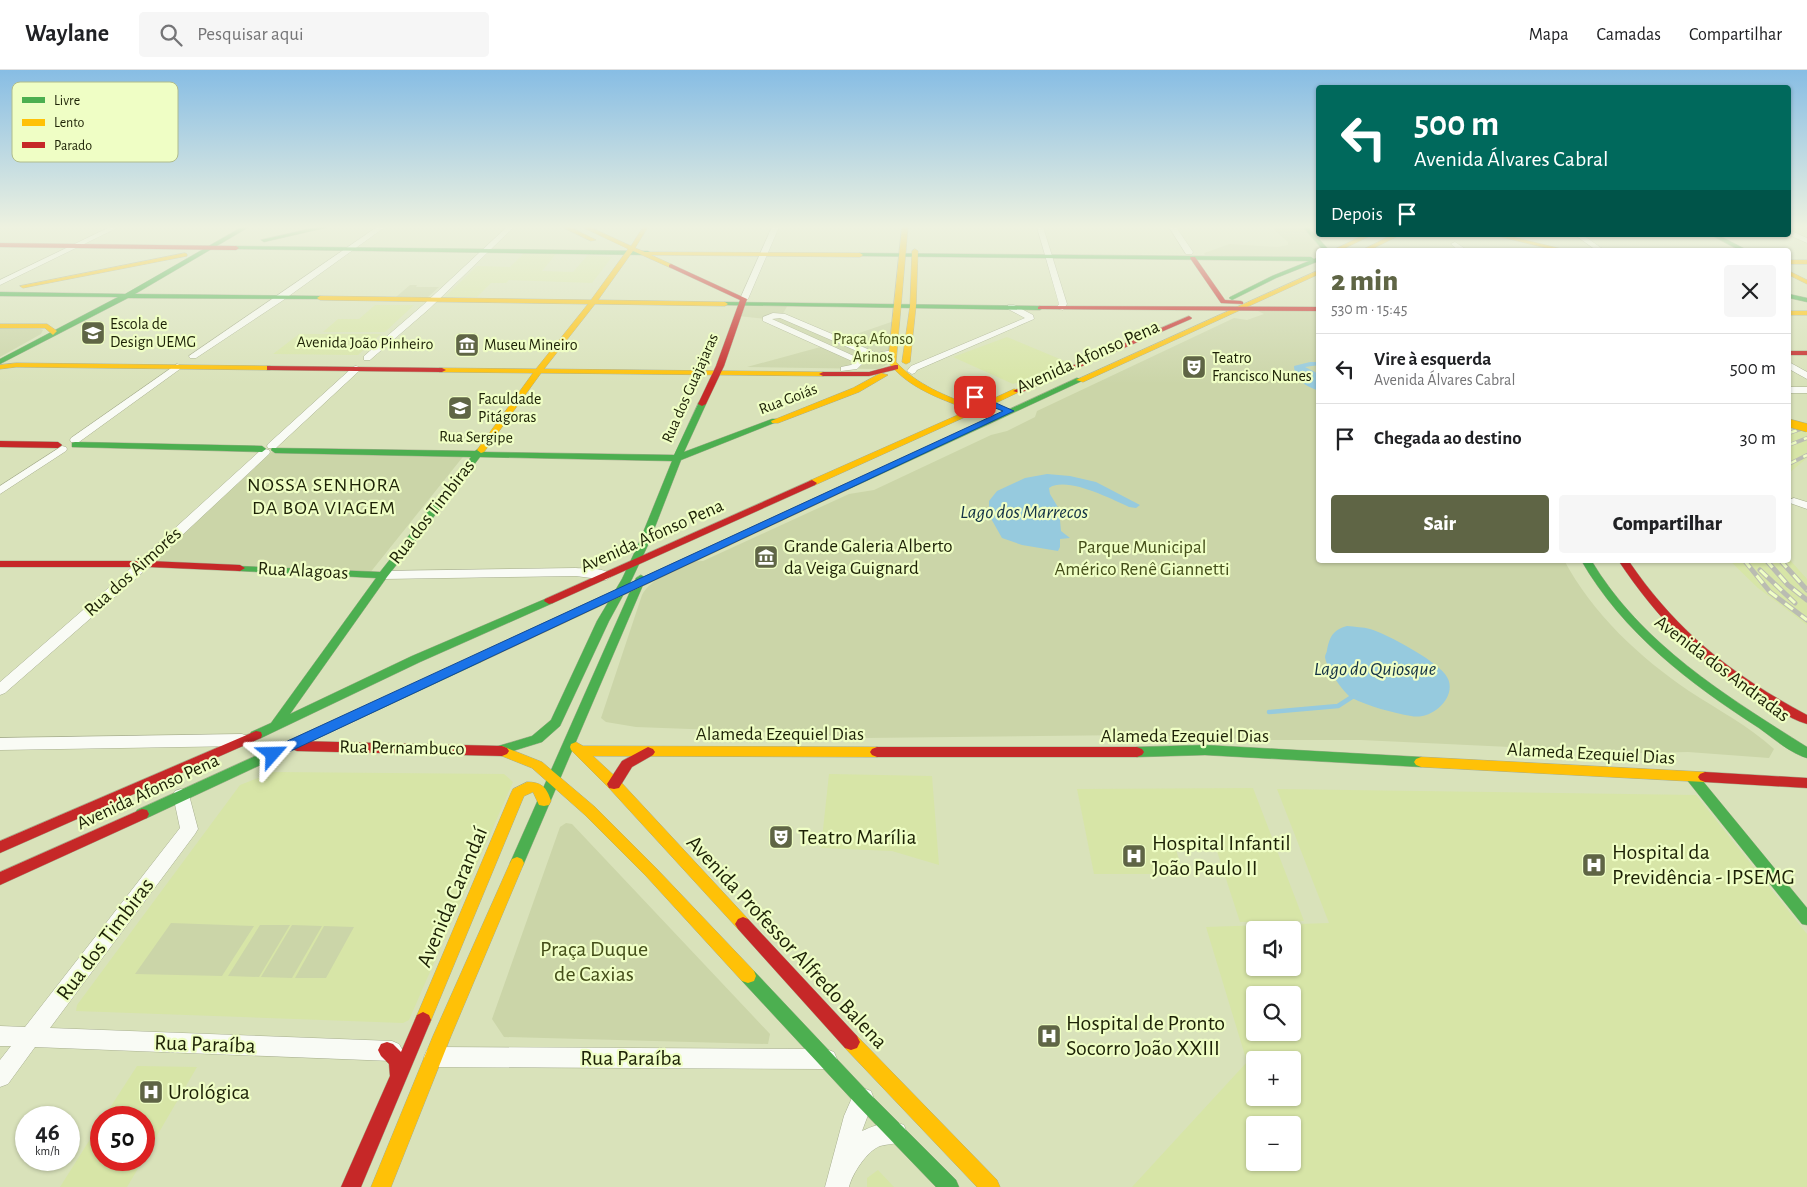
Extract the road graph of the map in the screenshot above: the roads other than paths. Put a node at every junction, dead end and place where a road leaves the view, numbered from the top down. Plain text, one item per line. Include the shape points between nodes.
1 (12, 279) edge
2 (28, 279) edge
3 (64, 279) edge
4 (155, 279) edge
5 (309, 279) edge
6 (455, 279) edge
7 (611, 279) edge
8 (681, 279) edge
9 (694, 279) edge
10 (753, 279) edge
11 (901, 279) edge
12 (914, 279) edge
13 (1055, 279) edge
14 (1207, 279) edge
15 (1274, 279) edge
16 (1304, 279) edge
17 (0, 285) edge
18 (0, 293) edge
19 (126, 296) junction
20 (1791, 296) edge
21 (279, 300) junction
22 (1807, 300) edge
23 (433, 301) junction
24 (594, 301) junction
25 (743, 302) junction
26 (1223, 302) junction
27 (712, 304) junction
28 (899, 306) junction
29 (913, 306) junction
30 (1248, 306) junction
31 (1011, 307) junction
32 (1060, 308) junction
33 (1316, 309) edge
34 (1208, 310) junction
35 (1791, 313) edge
36 (1807, 313) edge
37 (0, 326) edge
38 (53, 333) junction
39 (1791, 345) edge
40 (1807, 345) edge
41 (16, 353) junction
42 (1791, 353) edge
43 (1807, 353) edge
44 (193, 356) junction
45 (367, 358) junction
46 (893, 361) junction
47 (0, 362) edge
48 (1791, 366) edge
49 (0, 367) edge
50 (177, 367) junction
51 (542, 367) junction
52 (356, 369) junction
53 (718, 369) junction
54 (844, 369) junction
55 (910, 371) junction
56 (830, 374) junction
57 (879, 374) junction
58 (1807, 376) edge
59 (934, 380) dead end
60 (856, 390) junction
61 (1791, 390) edge
62 (1807, 390) edge
63 (967, 394) dead end
64 (989, 403) junction
65 (976, 409) junction
66 (1010, 411) junction
67 (997, 418) junction
68 (1791, 424) edge
69 (1807, 428) edge
70 (75, 443) junction
71 (0, 444) edge
72 (60, 447) junction
73 (268, 449) junction
74 (479, 453) junction
75 (677, 458) junction
76 (0, 491) edge
77 (1794, 501) dead end
78 (1807, 506) edge
79 (753, 509) junction
80 (650, 522) junction
81 (697, 536) junction
82 (634, 563) junction
83 (1588, 563) edge
84 (1625, 563) edge
85 (0, 564) edge
86 (142, 564) junction
87 (383, 574) junction
88 (606, 576) junction
89 (639, 582) junction
90 (619, 592) junction
91 (602, 620) junction
92 (546, 626) junction
93 (617, 630) junction
94 (0, 690) edge
95 (1786, 710) junction
96 (1807, 720) edge
97 (556, 723) junction
98 (1807, 725) edge
99 (283, 736) junction
100 (243, 740) junction
101 (569, 740) junction
102 (0, 744) edge
103 (499, 750) junction
104 (581, 751) junction
105 (650, 751) junction
106 (1807, 753) edge
107 (537, 765) joint
108 (1692, 777) junction
109 (1806, 777) edge
110 (554, 779) junction
111 (614, 784) junction
112 (181, 796) junction
113 (544, 801) junction
114 (0, 847) edge
115 (0, 878) edge
116 (1807, 919) edge
117 (0, 1036) edge
118 (442, 1036) junction
119 (31, 1037) junction
120 (387, 1050) junction
121 (423, 1059) junction
122 (827, 1059) junction
123 (0, 1077) edge
124 (399, 1077) junction
125 (874, 1089) junction
126 (897, 1133) junction
127 (838, 1183) edge
128 (351, 1187) edge
129 (382, 1187) edge
130 (949, 1187) edge
131 (990, 1187) edge

1 - 17 street
2 - 17 street
3 - 18 street
4 - 19 street
5 - 21 street
6 - 23 street
7 - 24 street, Rua dos Timbiras
8 - 27 street via 712,297
9 - 25 street
10 - 25 street, Rua dos Guajajaras
11 - 28 street
12 - 29 street
13 - 32 street via 1063,304
14 - 26 street
15 - 26 street, Avenida Afonso Pena
16 - 30 street, Avenida Afonso Pena
18 - 19 street
19 - 21 street
19 - 38 street
20 - 22 street
21 - 23 street
21 - 44 street
23 - 24 street
23 - 45 street
24 - 27 street
24 - 51 street, Rua dos Timbiras
25 - 27 street
25 - 28 street
25 - 53 street, Rua dos Guajajaras
26 - 30 street
26 - 34 street, Avenida Afonso Pena
28 - 29 street
28 - 46 street
29 - 31 street
29 - 55 street
30 - 33 street
30 - 34 street
30 - 66 street, Avenida Afonso Pena
31 - 32 street
31 - 55 street, Rua Goiás via 1030,320
32 - 34 street
34 - 64 street, Avenida Afonso Pena
35 - 36 street
37 - 38 street via 47,326 54,330
38 - 41 street
39 - 40 street
41 - 44 street, Avenida João Pinheiro
41 - 47 street
42 - 43 street
44 - 45 street, Avenida João Pinheiro
45 - 51 street, Avenida João Pinheiro
46 - 54 street, Avenida João Pinheiro via 879,369
46 - 54 street via 782,316 773,315 766,319 860,362
46 - 55 street, Rua Goiás
46 - 55 street
46 - 57 street, Rua Goiás
48 - 58 street
49 - 50 street, Avenida João Pinheiro
50 - 52 street, Avenida João Pinheiro
50 - 70 street
51 - 52 street, Avenida João Pinheiro
51 - 53 street, Avenida João Pinheiro
51 - 74 street, Rua dos Timbiras
52 - 73 street, Rua dos Aimorés
53 - 54 street, Avenida João Pinheiro
53 - 56 street, Avenida João Pinheiro
53 - 75 street, Rua dos Guajajaras
55 - 57 street, Avenida João Pinheiro
55 - 59 street
55 - 65 street via 934,392
56 - 57 street, Avenida João Pinheiro
56 - 60 street
57 - 60 street, Rua Goiás
60 - 75 street, Rua Goiás
61 - 62 street
63 - 64 street
64 - 65 street, Avenida Afonso Pena
64 - 66 street
65 - 67 street
65 - 79 street, Avenida Afonso Pena
66 - 67 street, Avenida Afonso Pena
67 - 89 street, Avenida Afonso Pena
68 - 69 street, bridge
70 - 72 street, Rua Sergipe
70 - 73 street, Rua Sergipe
71 - 72 street
72 - 76 street
73 - 74 street, Rua Sergipe
73 - 86 street, Rua dos Aimorés
74 - 75 street, Rua Sergipe
74 - 87 street, Rua dos Timbiras
75 - 80 street, Rua dos Guajajaras
77 - 78 street
79 - 81 street, Avenida Afonso Pena
79 - 89 street via 729,530 654,564
80 - 81 street via 666,534 683,538
80 - 82 street, Rua dos Guajajaras
81 - 82 street, Avenida Afonso Pena
82 - 88 street, Avenida Afonso Pena
82 - 90 street
83 - 106 street, Avenida dos Andradas via 1610,599 1652,641 1730,702
84 - 95 street, Avenida dos Andradas via 1656,608 1679,632 1708,658
85 - 86 street, Rua Alagoas
86 - 87 street, Rua Alagoas
86 - 94 street, Rua dos Aimorés
87 - 88 street, Rua Alagoas via 576,572
87 - 99 street, Rua dos Timbiras
88 - 90 street
88 - 99 street, Avenida Afonso Pena via 416,659
89 - 90 street, Avenida Afonso Pena
89 - 93 street, Avenida Carandaí
90 - 91 street
90 - 92 street, Avenida Afonso Pena
91 - 92 street
91 - 93 street
91 - 97 street
92 - 99 street, Avenida Afonso Pena
93 - 101 street, Avenida Carandaí
95 - 96 street, Avenida dos Andradas
95 - 98 street
97 - 101 street, Avenida Professor Alfredo Balena
97 - 103 street via 537,739
99 - 100 street, Avenida Afonso Pena
99 - 103 street, Rua Pernambuco
99 - 112 street, Avenida Afonso Pena
100 - 102 street
100 - 114 street, Avenida Afonso Pena
101 - 104 street, Avenida Professor Alfredo Balena
101 - 110 street, Avenida Carandaí
103 - 107 street, Rua Pernambuco
104 - 105 street, Alameda Ezequiel Dias
104 - 111 street, Avenida Professor Alfredo Balena
105 - 108 street, Alameda Ezequiel Dias via 1108,753 1205,750
105 - 111 street via 630,760
107 - 110 street, Avenida Professor Alfredo Balena
108 - 109 street, Alameda Ezequiel Dias via 1788,781
108 - 116 street
110 - 113 street, Avenida Carandaí
110 - 122 street, Avenida Professor Alfredo Balena via 651,872
111 - 125 street, Avenida Professor Alfredo Balena
112 - 115 street, Avenida Afonso Pena
112 - 119 street, Rua dos Timbiras via 189,829
113 - 118 street, Avenida Carandaí
113 - 121 street, Avenida Carandaí via 536,787 527,787 518,793
117 - 119 street, Rua Paraíba
118 - 121 street
118 - 121 street, Avenida Carandaí
119 - 120 street, Rua Paraíba
119 - 123 street, Rua dos Timbiras
120 - 121 street, Rua Paraíba
120 - 124 street via 398,1060
121 - 122 street, Rua Paraíba
121 - 124 street, Avenida Carandaí
121 - 129 street, Avenida Carandaí
122 - 125 street, Avenida Professor Alfredo Balena
124 - 128 street, Avenida Carandaí
125 - 126 street, Avenida Professor Alfredo Balena
125 - 127 street via 855,1116
125 - 131 street, Avenida Professor Alfredo Balena
126 - 127 street via 875,1136 864,1142
126 - 130 street, Avenida Professor Alfredo Balena

